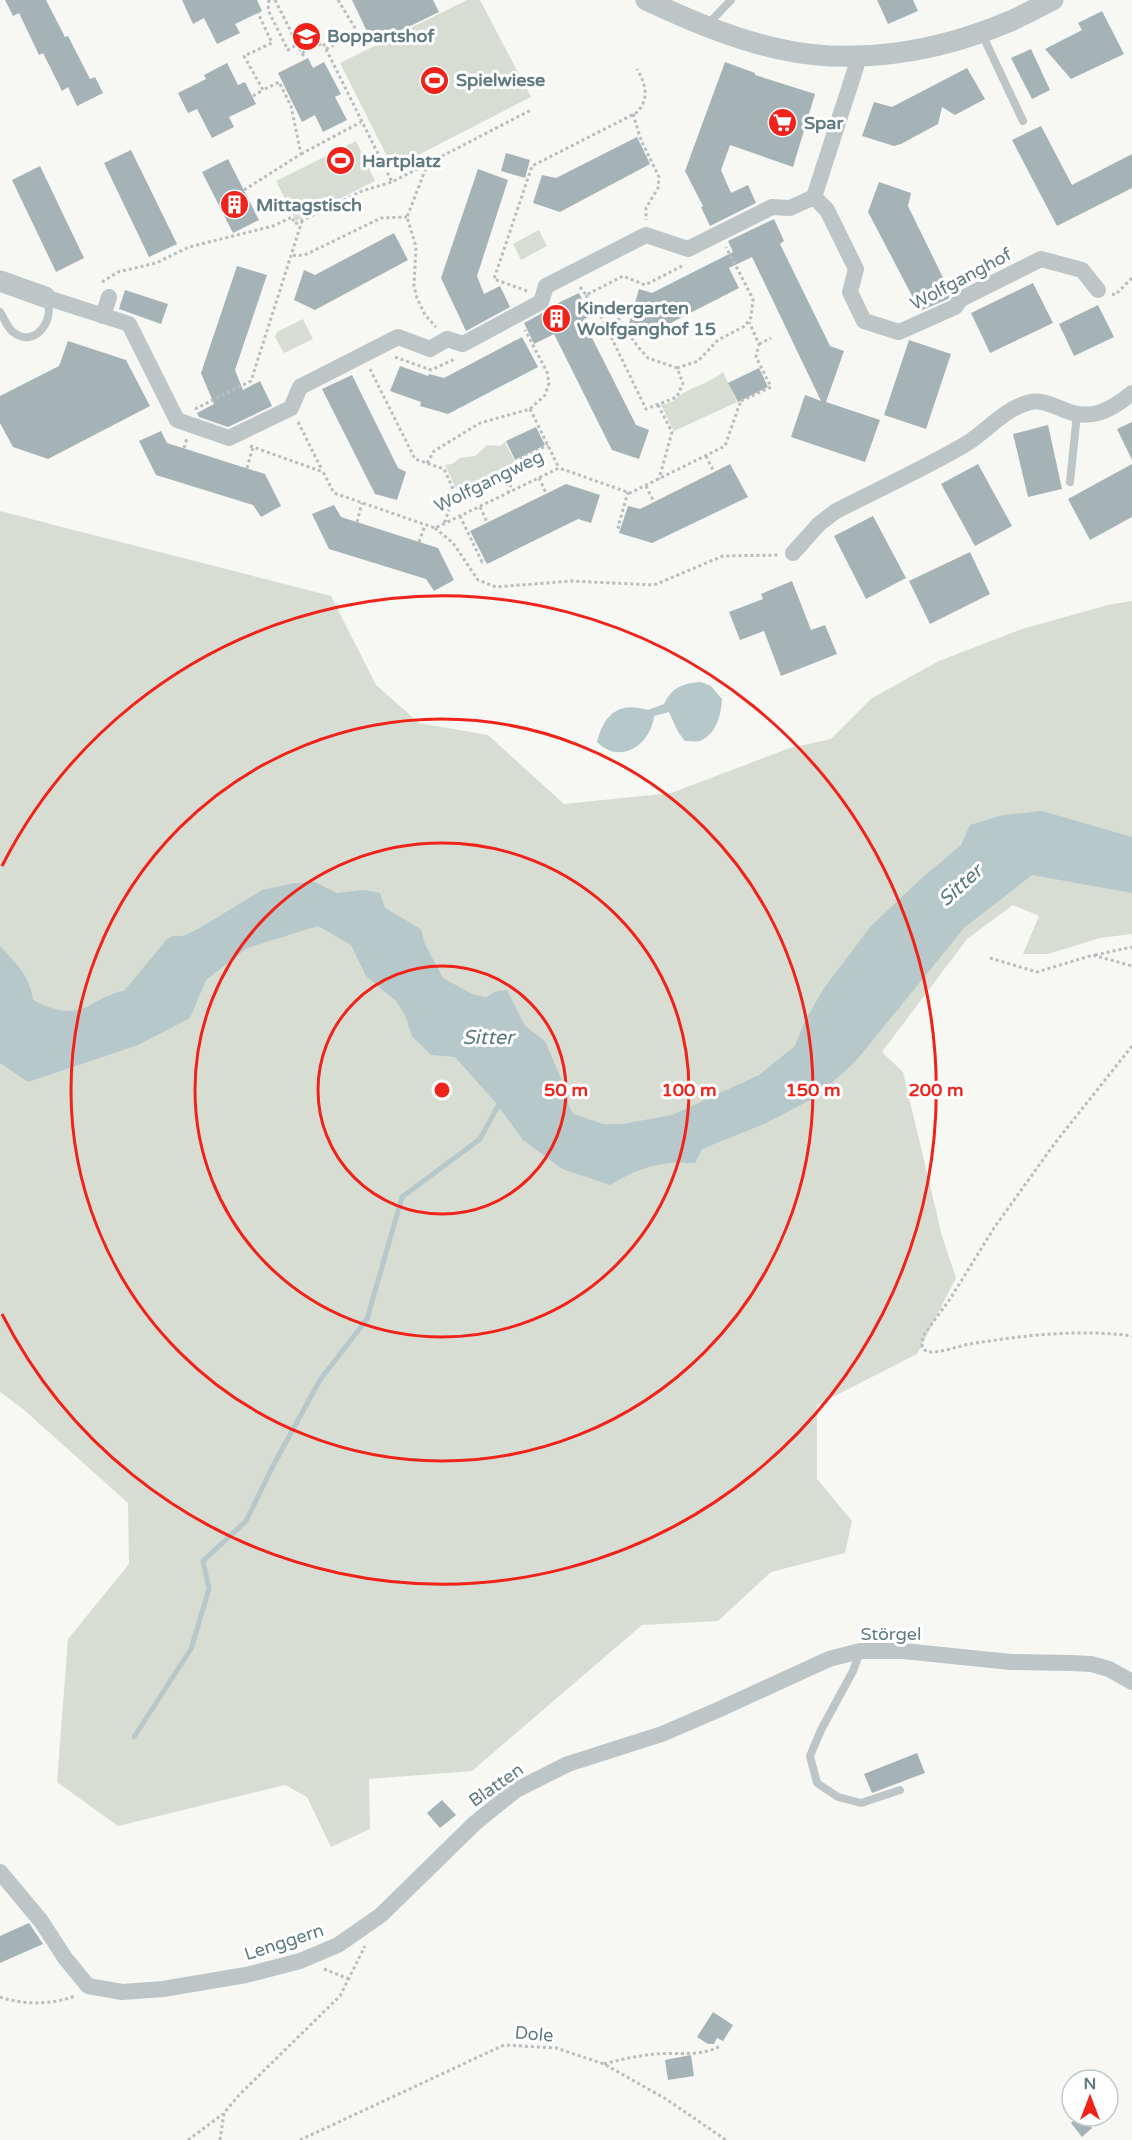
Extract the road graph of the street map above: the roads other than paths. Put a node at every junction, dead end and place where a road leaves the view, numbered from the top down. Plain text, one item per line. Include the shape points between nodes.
1 (646, 0) edge
2 (731, 0) edge
3 (1053, 0) edge
4 (709, 28) junction
5 (981, 32) junction
6 (857, 56) junction
7 (1023, 121) dead end
8 (814, 197) junction
9 (0, 281) edge
10 (1098, 290) road end
11 (45, 297) junction
12 (109, 297) dead end
13 (0, 312) edge
14 (95, 313) junction
15 (1132, 393) edge
16 (1077, 414) junction
17 (1070, 482) dead end
18 (793, 553) road end
19 (860, 1652) junction
20 (1132, 1682) edge
21 (662, 1734) joint
22 (900, 1790) dead end
23 (0, 1872) edge
24 (381, 1915) joint

1 - 4 street
2 - 4 lane
3 - 5 street
4 - 6 street via 782,50
5 - 6 street via 904,52
5 - 7 lane
6 - 8 street
8 - 10 street, Wolfganghof via 827,210 856,269 850,292 864,321 899,332 955,307 961,299 1041,259 1082,270
8 - 14 street via 790,208 772,207 688,249 646,235 546,286 540,302 463,344 447,339 430,349 398,337 300,387 291,408 229,438 177,420 129,324
9 - 11 street
11 - 13 lane via 50,310 47,322 39,333 31,336 10,330
11 - 14 street
12 - 14 street
15 - 16 street via 1100,414
16 - 17 lane
16 - 18 street via 1044,402 1014,408 966,444 836,511
19 - 20 street, Störgel via 903,1651 1011,1662 1091,1664
19 - 21 street, Störgel via 829,1659
19 - 22 lane via 810,1756 817,1783 838,1797 861,1803
21 - 24 street, Blatten via 568,1764 516,1790 474,1823
23 - 24 street, Lenggern via 88,1986 122,1992 246,1975 300,1961 338,1945

